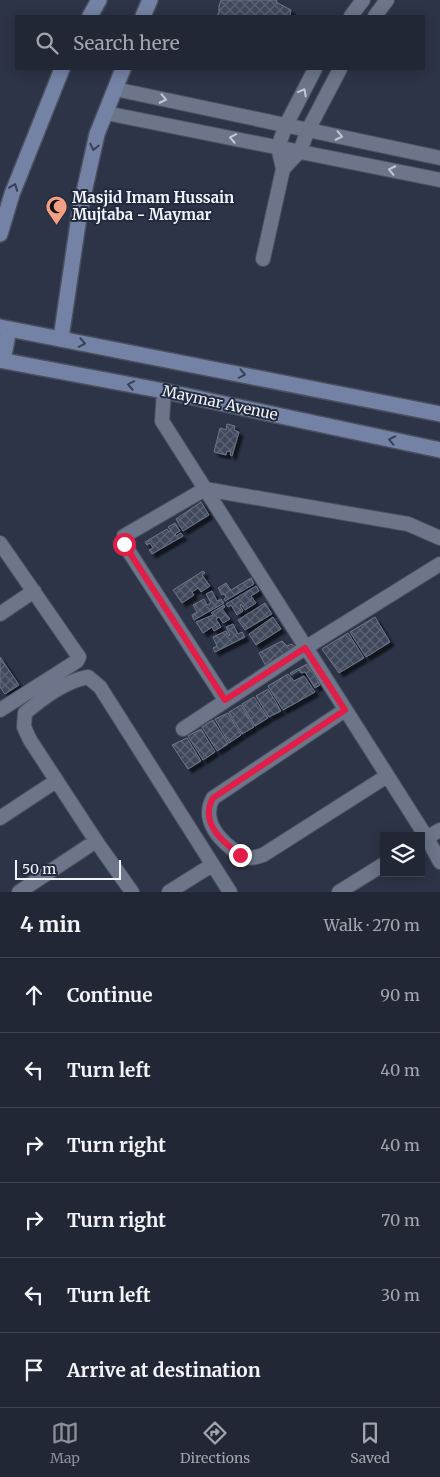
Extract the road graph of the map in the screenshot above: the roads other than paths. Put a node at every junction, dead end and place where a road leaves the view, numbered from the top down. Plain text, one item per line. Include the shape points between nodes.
1 (99, 0) edge
2 (150, 0) edge
3 (363, 0) edge
4 (387, 0) edge
5 (91, 15) edge
6 (144, 15) edge
7 (352, 15) edge
8 (376, 15) edge
9 (62, 70) edge
10 (123, 70) edge
11 (314, 70) edge
12 (339, 70) edge
13 (115, 89) junction
14 (106, 113) junction
15 (286, 125) junction
16 (308, 130) junction
17 (278, 146) junction
18 (300, 151) junction
19 (440, 158) edge
20 (282, 169) junction
21 (440, 180) edge
22 (0, 234) edge
23 (263, 259) dead end
24 (5, 328) edge
25 (61, 338) junction
26 (1, 360) edge
27 (164, 391) junction
28 (440, 414) edge
29 (440, 450) edge
30 (205, 489) junction
31 (440, 538) edge
32 (0, 544) edge
33 (440, 564) edge
34 (34, 592) junction
35 (0, 614) edge
36 (305, 648) junction
37 (225, 700) junction
38 (0, 710) edge
39 (345, 710) junction
40 (183, 729) dead end
41 (387, 776) junction
42 (56, 781) junction
43 (0, 818) edge
44 (440, 830) edge
45 (419, 832) edge
46 (425, 839) edge
47 (425, 841) edge
48 (96, 842) junction
49 (440, 862) edge
50 (212, 865) junction
51 (380, 866) edge
52 (19, 892) edge
53 (132, 892) edge
54 (169, 892) edge
55 (230, 892) edge
56 (339, 892) edge

1 - 5 main road
2 - 6 main road
3 - 7 street
4 - 8 street
22 -> 9 main road via 12,194
10 - 13 main road
15 -> 11 street
12 - 16 street
13 - 14 main road
13 -> 15 street
17 -> 14 street
14 -> 25 main road via 97,134 80,210
15 - 16 street
15 - 17 street
16 - 18 street
16 -> 19 street
17 - 18 street
17 - 20 street
18 - 20 street
21 -> 18 street
20 - 23 street
24 - 25 main road
24 - 26 main road
25 -> 28 main road
27 -> 26 main road, Maymar Avenue
29 -> 27 main road, Maymar Avenue
27 - 30 street via 162,421
30 - 31 street via 408,524
30 - 36 street
30 - 37 street via 124,536 124,544
32 - 34 street
33 - 36 street
34 - 35 street
34 - 38 street via 79,657
36 - 37 street
36 - 39 street
37 - 40 street
39 - 41 street
39 - 41 street via 213,798 209,817 219,839 240,855 263,856
41 - 45 street
42 - 43 street
42 - 48 street
42 - 50 street via 24,727 25,713 75,679 88,677 100,687
44 - 46 street
47 - 49 street
48 - 52 street
48 - 53 street
50 - 54 street
50 - 55 street
51 - 56 street

